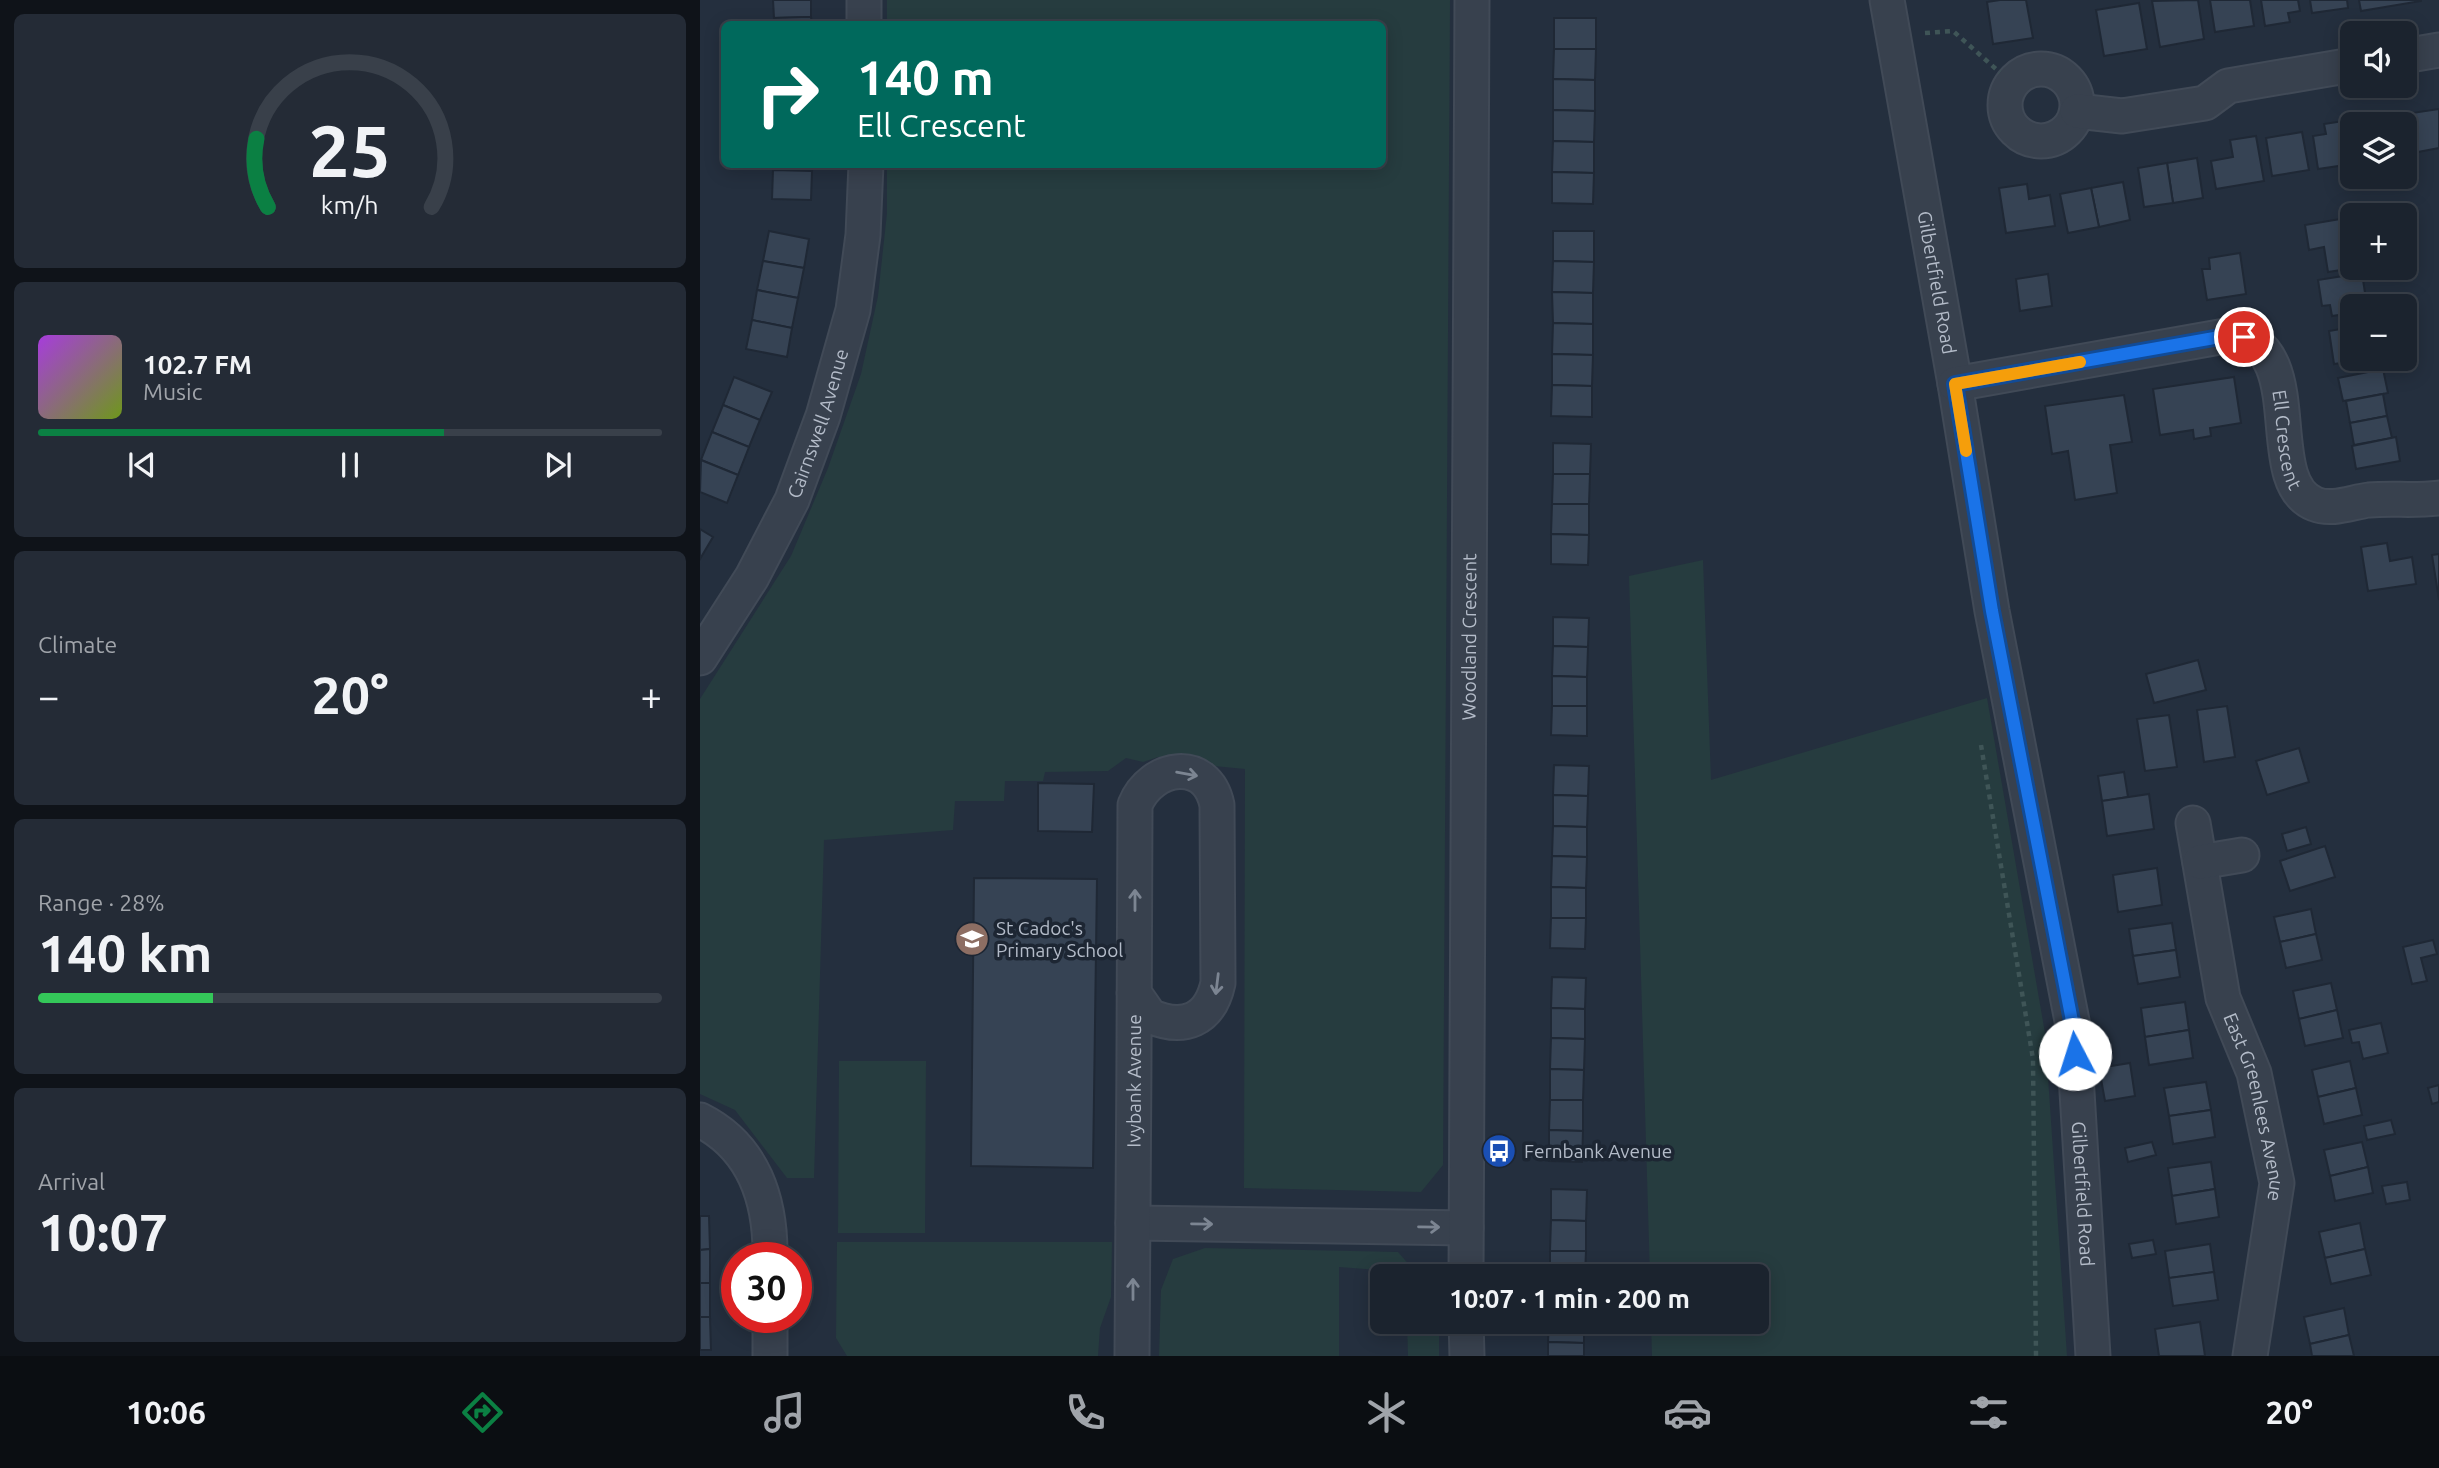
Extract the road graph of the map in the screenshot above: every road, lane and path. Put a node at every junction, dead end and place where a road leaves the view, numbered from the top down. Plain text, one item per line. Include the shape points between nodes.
1 (864, 0) edge
2 (1472, 0) edge
3 (1887, 0) edge
4 (864, 21) edge
5 (1919, 34) dead end
6 (2439, 50) edge
7 (2417, 54) edge
8 (2340, 67) edge
9 (2013, 84) junction
10 (2077, 111) junction
11 (866, 168) edge
12 (1955, 384) junction
13 (2439, 498) edge
14 (700, 658) edge
15 (1981, 742) dead end
16 (2193, 823) dead end
17 (2242, 855) dead end
18 (2200, 862) junction
19 (1134, 993) junction
20 (700, 1119) edge
21 (1133, 1223) junction
22 (1466, 1228) junction
23 (771, 1242) edge
24 (1466, 1264) edge
25 (770, 1333) edge
26 (1466, 1334) edge
27 (770, 1356) edge
28 (1132, 1356) edge
29 (1466, 1356) edge
30 (2036, 1356) edge
31 (2093, 1356) edge
32 (2250, 1356) edge

1 - 4 street
2 - 22 street, Woodland Crescent
3 - 12 street, Gilbertfield Road
5 - 9 path via 1952,31
6 - 7 street
8 - 10 street via 2228,86 2206,103 2122,116
9 - 10 street via 2035,69 2056,72 2073,88
9 - 10 street via 2006,112 2018,133 2029,139 2042,141 2065,132
11 - 14 street, Cairnswell Avenue via 853,310 822,416 792,500 752,577
12 - 13 street, Ell Crescent via 2231,335 2244,337 2263,348 2273,364 2292,475 2306,499 2333,506
12 - 31 street, Gilbertfield Road via 1992,611 2073,1026
15 - 30 path via 2033,1059
16 - 18 street, East Greenlees Avenue
17 - 18 street
18 - 32 street, East Greenlees Avenue via 2223,998 2253,1073 2277,1183
19 -> 19 street, Ivybank Avenue via 1135,805 1142,789 1160,775 1196,775 1214,792 1218,983 1214,999 1196,1019 1178,1022 1150,1016
19 - 21 street, Ivybank Avenue
20 - 23 street via 721,1130 744,1154 757,1178
21 -> 22 street
28 -> 21 street, Ivybank Avenue
22 - 24 street, Woodland Crescent
25 - 27 street
26 - 29 street

